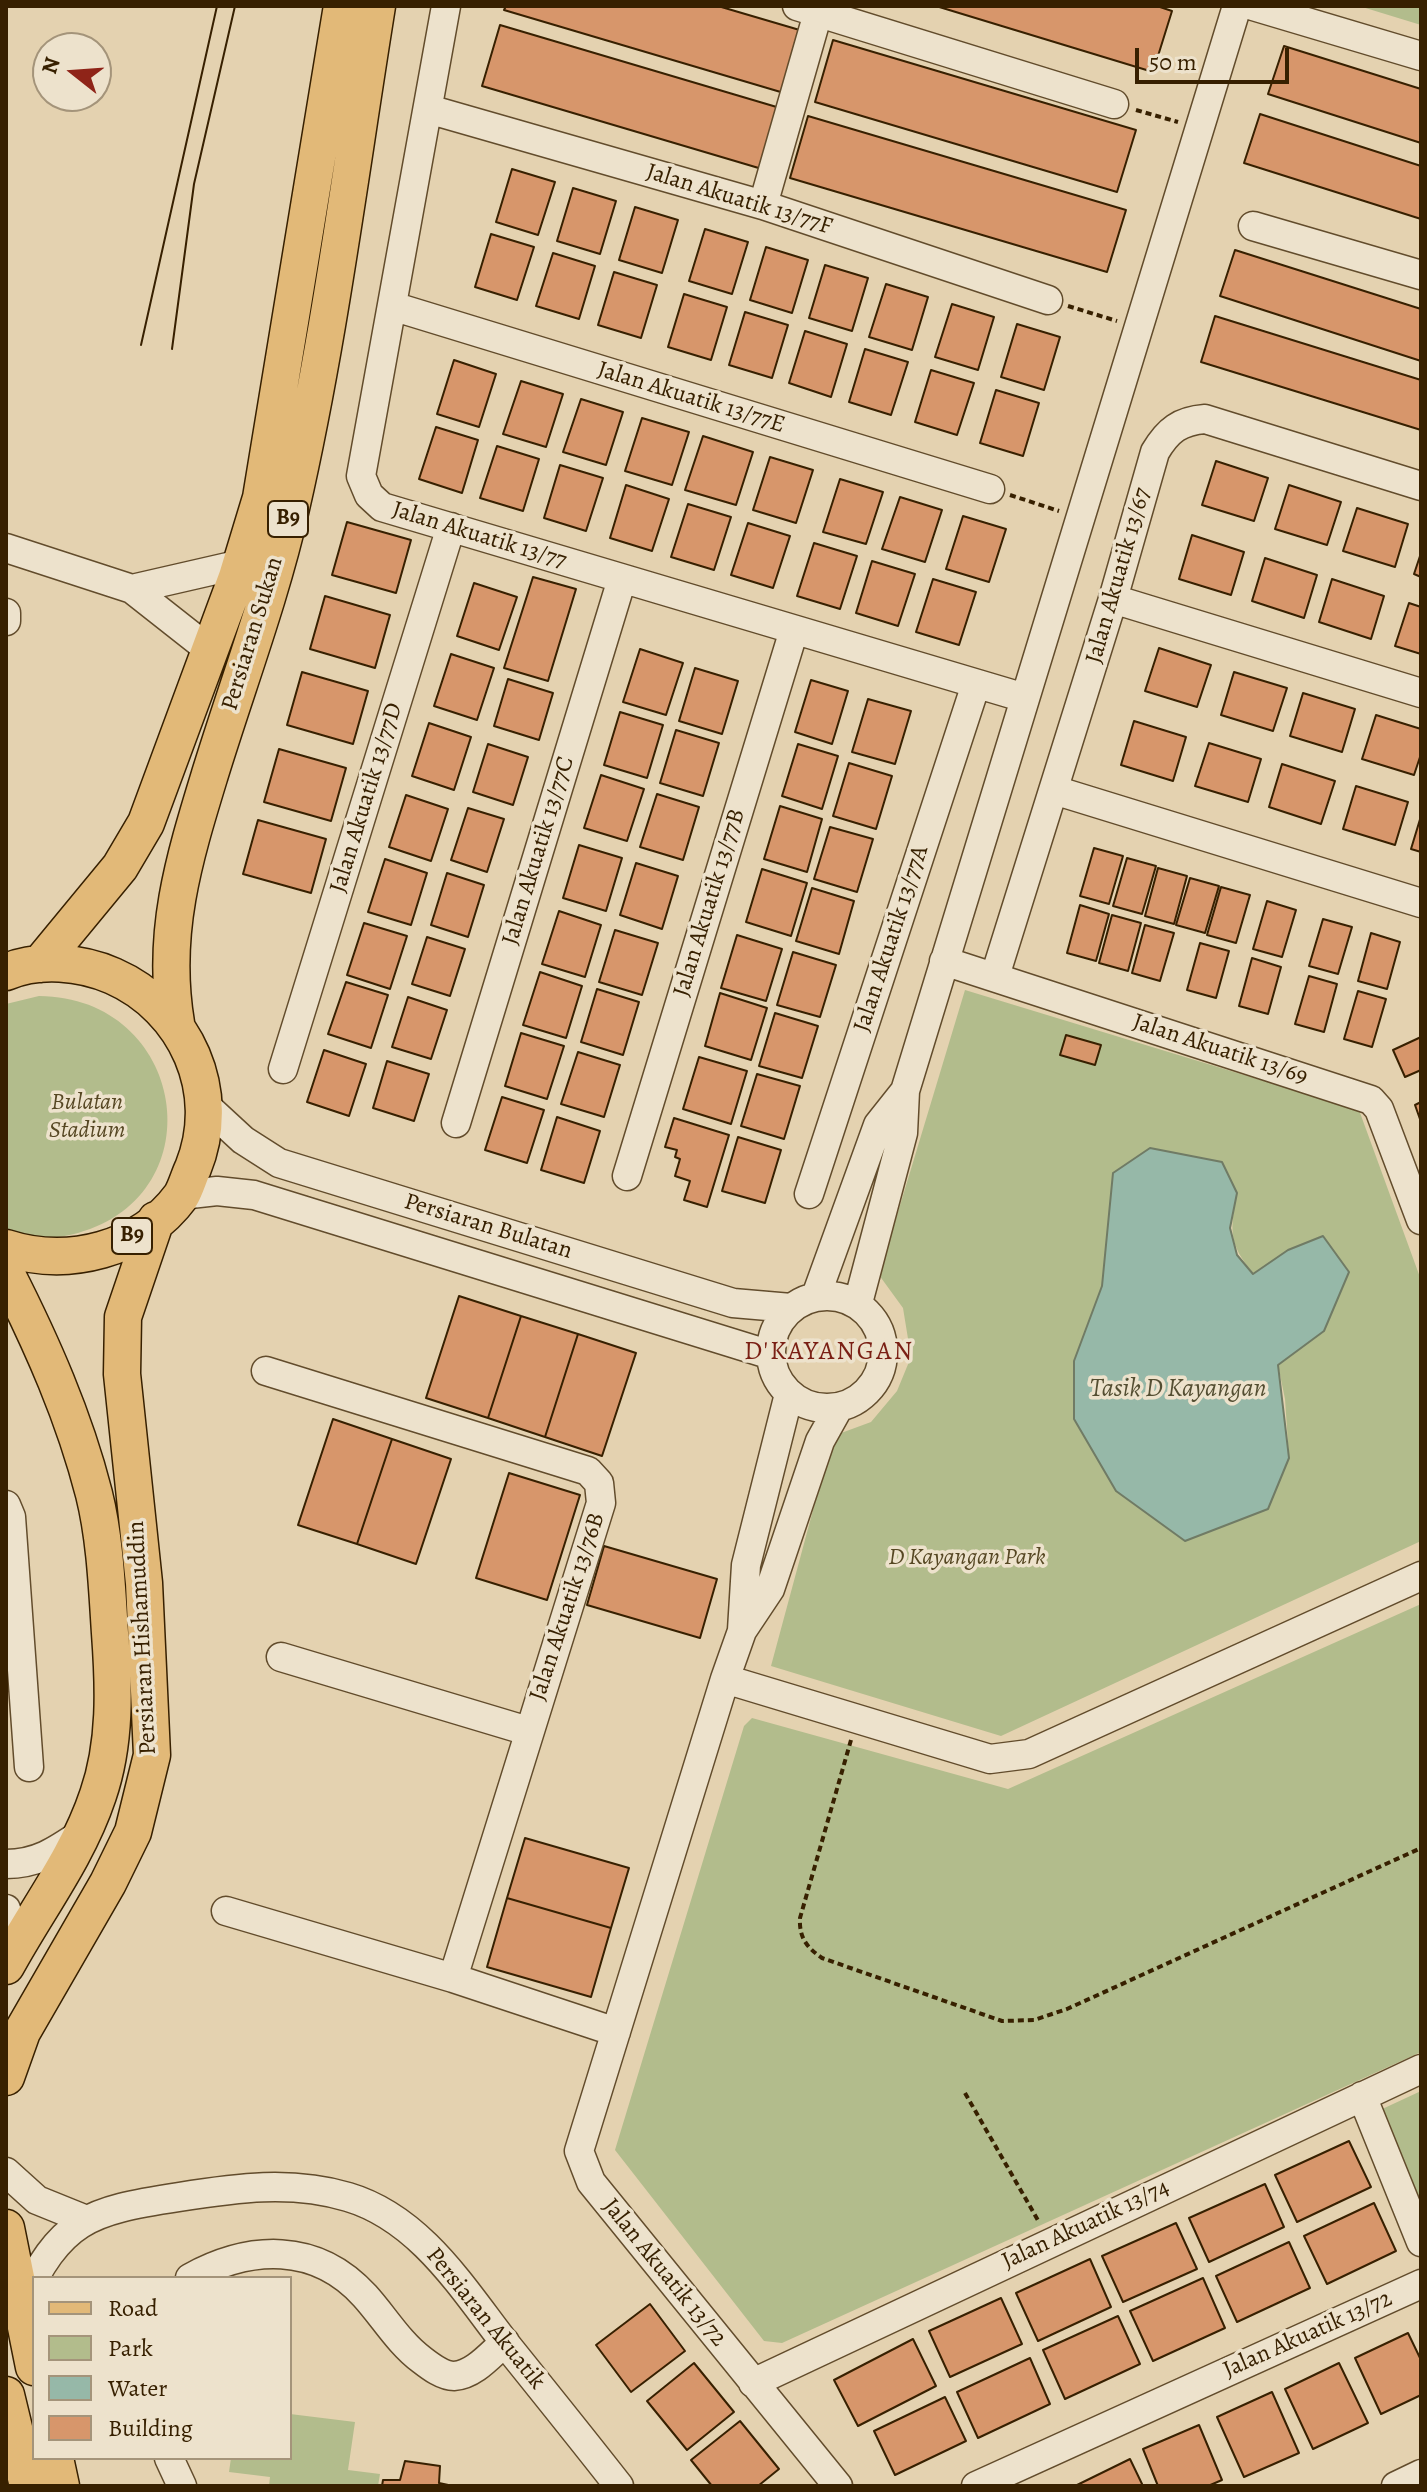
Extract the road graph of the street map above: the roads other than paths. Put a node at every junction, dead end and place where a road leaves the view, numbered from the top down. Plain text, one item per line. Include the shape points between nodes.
1 (342, 6) edge
2 (377, 6) edge
3 (446, 6) edge
4 (1237, 6) edge
5 (1253, 6) edge
6 (812, 8) edge
7 (1421, 56) edge
8 (1114, 104) road end
9 (428, 109) junction
10 (763, 205) junction
11 (1253, 226) dead end
12 (1421, 275) edge
13 (1048, 300) road end
14 (392, 306) junction
15 (1421, 486) edge
16 (990, 489) road end
17 (451, 527) junction
18 (6, 548) edge
19 (241, 564) junction
20 (622, 579) junction
21 (132, 589) junction
22 (1113, 599) junction
23 (6, 613) edge
24 (6, 621) edge
25 (794, 630) junction
26 (212, 652) junction
27 (976, 684) junction
28 (1421, 693) edge
29 (1025, 698) junction
30 (1054, 790) junction
31 (1421, 903) edge
32 (944, 961) junction
33 (23, 968) edge
34 (995, 976) junction
35 (176, 1023) junction
36 (283, 1069) dead end
37 (905, 1091) junction
38 (204, 1104) junction
39 (456, 1123) dead end
40 (627, 1176) dead end
41 (809, 1194) dead end
42 (181, 1195) junction
43 (156, 1220) junction
44 (1421, 1220) edge
45 (6, 1248) edge
46 (6, 1273) edge
47 (803, 1302) junction
48 (858, 1303) junction
49 (771, 1355) junction
50 (266, 1371) dead end
51 (789, 1394) junction
52 (839, 1407) junction
53 (8, 1514) edge
54 (1421, 1576) edge
55 (742, 1631) junction
56 (281, 1657) dead end
57 (725, 1679) junction
58 (528, 1731) junction
59 (29, 1767) dead end
60 (84, 1832) junction
61 (6, 1864) edge
62 (6, 1909) edge
63 (226, 1911) dead end
64 (12, 1955) edge
65 (453, 1978) junction
66 (616, 2032) junction
67 (1421, 2069) edge
68 (6, 2077) edge
69 (1362, 2096) junction
70 (6, 2172) edge
71 (84, 2219) junction
72 (6, 2228) edge
73 (1421, 2242) edge
74 (36, 2276) edge
75 (195, 2276) edge
76 (32, 2283) edge
77 (1421, 2284) edge
78 (20, 2306) junction
79 (505, 2342) junction
80 (32, 2358) edge
81 (753, 2383) junction
82 (6, 2395) edge
83 (55, 2460) edge
84 (170, 2460) edge
85 (1421, 2474) edge
86 (28, 2486) edge
87 (61, 2486) edge
88 (182, 2486) edge
89 (619, 2486) edge
90 (838, 2486) edge
91 (976, 2486) edge
92 (1396, 2486) edge

1 - 19 main road, Persiaran Sukan / B9 via 261,498
2 - 35 main road, Persiaran Sukan / B9 via 291,510 184,861 169,980
3 - 9 street, Jalan Akuatik 13/77
4 - 29 street
5 - 7 street
6 - 8 street
6 - 10 street
9 - 10 street, Jalan Akuatik 13/77F
9 - 14 street, Jalan Akuatik 13/77
10 - 13 street, Jalan Akuatik 13/77F
11 - 12 street
14 - 16 street, Jalan Akuatik 13/77E
14 - 17 street, Jalan Akuatik 13/77 via 361,476 369,495 382,507
15 - 22 street, Jalan Akuatik 13/67 via 1205,419 1183,421 1164,436 1155,452
17 - 20 street, Jalan Akuatik 13/77
17 - 36 street, Jalan Akuatik 13/77D
18 - 21 street
19 - 21 street
19 - 26 main road, Persiaran Sukan / B9
20 - 25 street, Jalan Akuatik 13/77
20 - 39 street, Jalan Akuatik 13/77C
21 - 26 street
22 - 28 street
22 - 30 street, Jalan Akuatik 13/67
23 - 24 street
25 - 27 street, Jalan Akuatik 13/77
25 - 40 street, Jalan Akuatik 13/77B
26 - 33 main road, Persiaran Sukan / B9 via 146,823 120,867
27 - 29 street, Jalan Akuatik 13/77
27 - 41 street, Jalan Akuatik 13/77A
29 - 32 street
30 - 31 street
30 - 34 street, Jalan Akuatik 13/67
32 - 34 street, Jalan Akuatik 13/69
32 - 37 street
33 - 35 main road, B9 via 92,966 139,987
34 - 44 street, Jalan Akuatik 13/69 via 1371,1100
35 - 38 main road, B9 via 196,1062
37 - 47 street via 878,1125
37 - 48 street via 903,1133
38 - 42 main road, B9 via 197,1157
38 - 47 street, Persiaran Bulatan via 243,1140 279,1163 733,1303
42 - 43 main road, B9
42 - 49 street, Persiaran Bulatan via 254,1195
43 - 45 main road, B9 via 120,1244 77,1257 33,1257
43 - 68 main road, Persiaran Hishamuddin via 123,1317 122,1374 144,1583 152,1755 133,1832 22,2032
46 - 60 main road, Persiaran Hishamuddin via 69,1413 94,1496 106,1575 113,1674 111,1742
47 - 48 street via 830,1295
47 - 49 street via 775,1329
48 - 52 street via 872,1316 884,1352 871,1388
49 - 51 street via 779,1383
50 - 58 street, Jalan Akuatik 13/76B via 588,1471 599,1483 601,1503
51 - 52 street via 804,1404
51 - 55 street via 746,1565
52 - 55 street via 820,1441 770,1589
53 - 59 street
54 - 57 street via 1029,1754 990,1759
55 - 57 street, Jalan Akuatik 13/72
56 - 58 street
57 - 66 street, Jalan Akuatik 13/72
58 - 65 street, Jalan Akuatik 13/76B
60 - 61 street via 49,1856
60 - 64 main road, Persiaran Hishamuddin
62 - 64 street
63 - 65 street
65 - 66 street
66 - 81 street, Jalan Akuatik 13/72 via 579,2151 583,2167
67 - 69 street, Jalan Akuatik 13/74
69 - 73 street
69 - 81 street, Jalan Akuatik 13/74
70 - 71 street via 37,2200
71 - 74 street, Persiaran Akuatik via 48,2253
71 - 79 street, Persiaran Akuatik via 245,2187 297,2187 349,2197 390,2217 438,2256
72 - 78 main road
75 - 79 street via 258,2252 323,2265 362,2293 410,2351 451,2376 465,2374
76 - 78 street, Persiaran Akuatik
77 - 91 street, Jalan Akuatik 13/72
78 - 80 main road
79 - 89 street, Persiaran Akuatik
81 - 90 street, Jalan Akuatik 13/72
82 - 86 main road
83 - 87 main road
84 - 88 street
85 - 92 street

